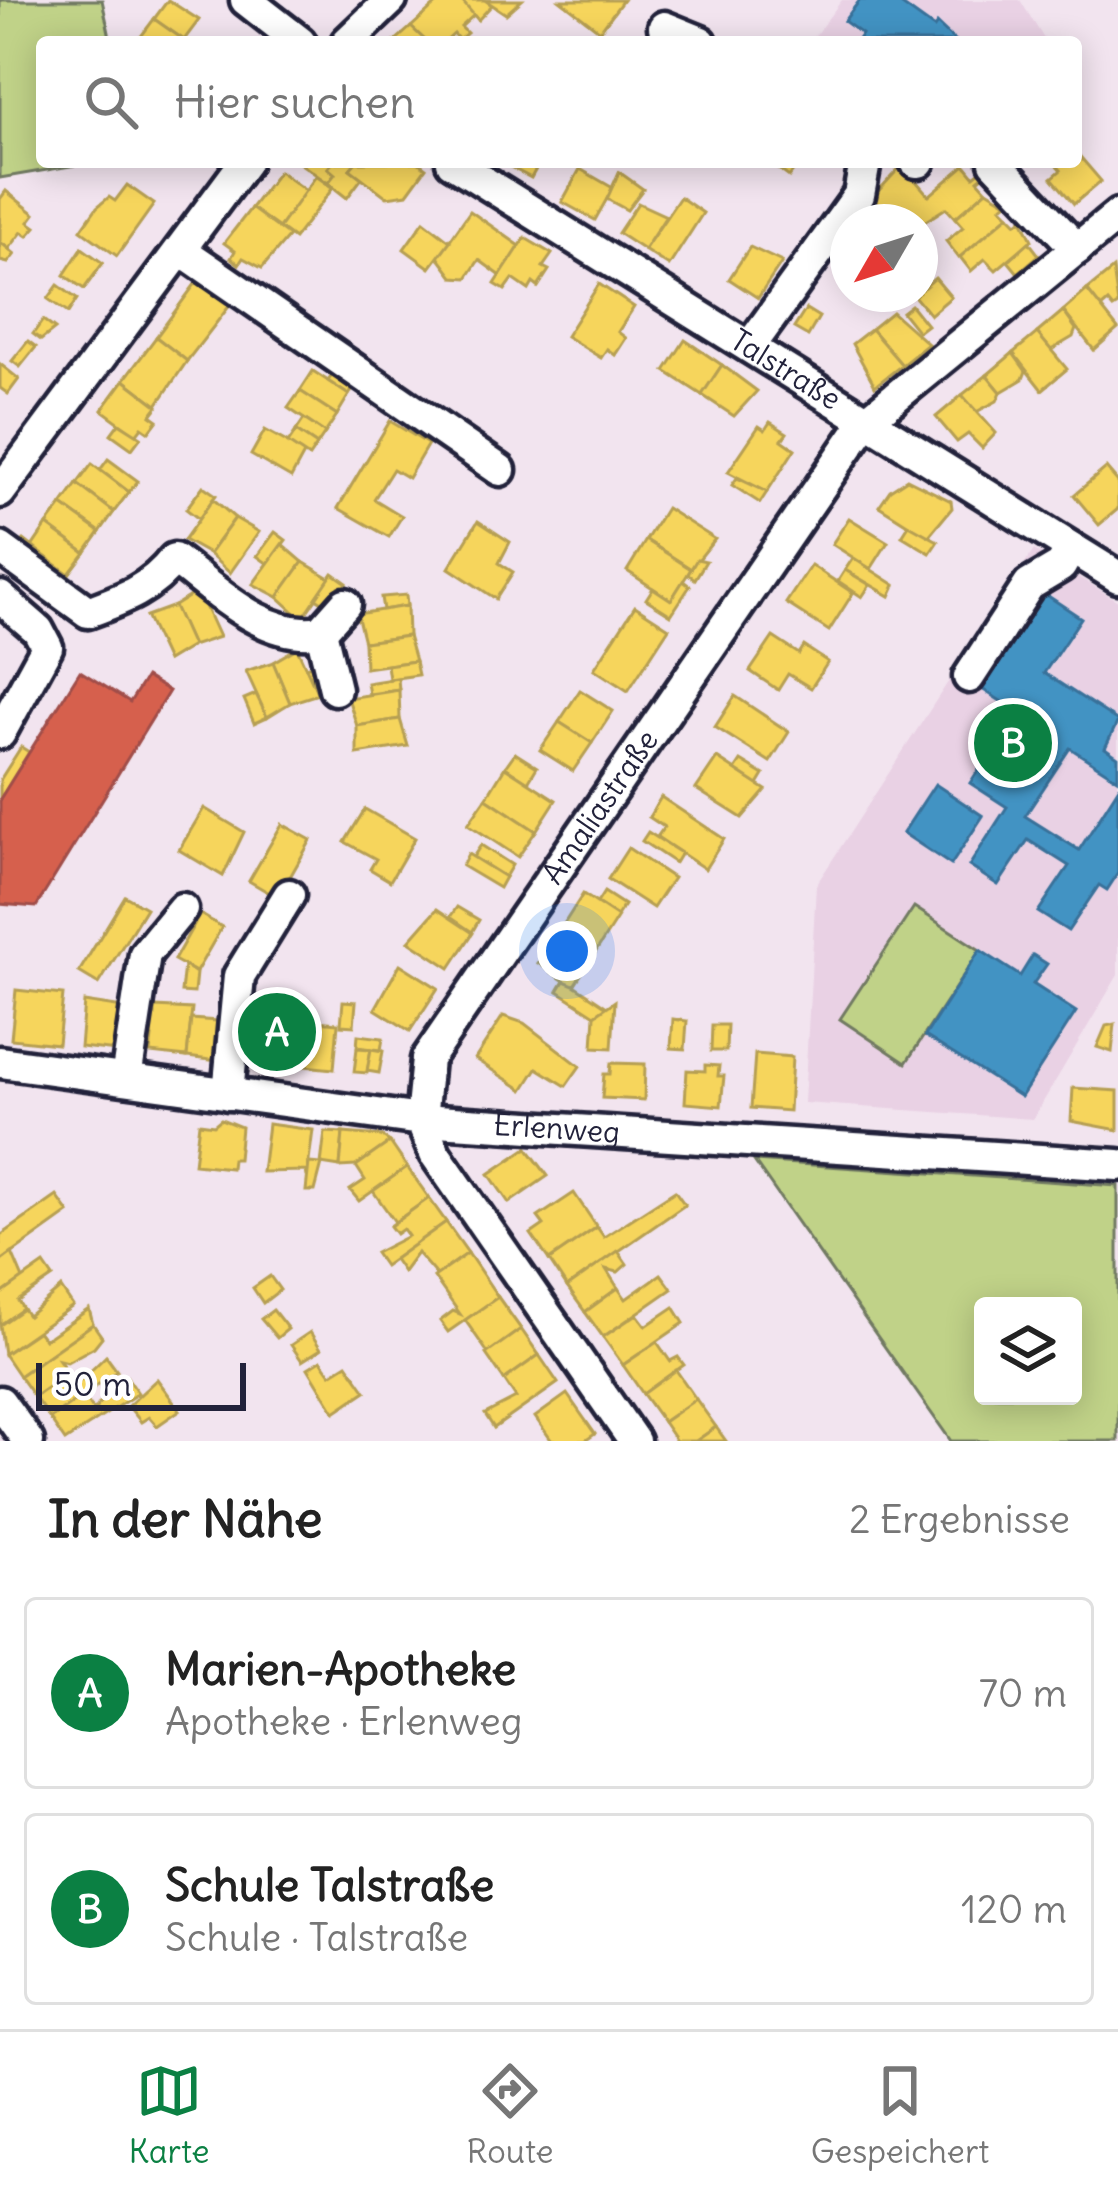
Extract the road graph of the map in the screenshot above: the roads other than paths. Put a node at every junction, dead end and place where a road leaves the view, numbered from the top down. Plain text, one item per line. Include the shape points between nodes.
1 (246, 0) edge
2 (391, 0) edge
3 (664, 27) dead end
4 (292, 36) edge
5 (353, 36) edge
6 (686, 36) edge
7 (241, 168) edge
8 (462, 168) edge
9 (864, 168) edge
10 (1001, 168) edge
11 (1118, 215) edge
12 (1076, 249) junction
13 (181, 250) junction
14 (751, 345) junction
15 (866, 422) junction
16 (500, 470) dead end
17 (0, 492) edge
18 (0, 548) edge
19 (1071, 548) junction
20 (1118, 577) edge
21 (345, 604) dead end
22 (3, 605) edge
23 (322, 631) junction
24 (969, 677) dead end
25 (334, 689) dead end
26 (0, 733) edge
27 (289, 895) dead end
28 (182, 909) dead end
29 (0, 1062) edge
30 (126, 1079) junction
31 (228, 1094) junction
32 (421, 1120) junction
33 (1118, 1165) edge
34 (0, 1402) edge
35 (28, 1441) edge
36 (634, 1441) edge

1 - 4 street
2 - 5 street
3 - 6 street
7 - 13 street
8 - 14 street, Talstraße
9 - 14 street via 859,195
10 - 12 street
11 - 12 street, Amaliastraße
12 - 15 street, Amaliastraße
13 - 16 street
13 - 17 street
14 - 15 street, Talstraße
15 - 19 street, Talstraße
15 - 32 street, Amaliastraße via 427,1059
18 - 23 street via 88,612 133,596 174,559 260,621 289,633
19 - 20 street, Talstraße
19 - 24 street via 1061,566 1029,585
21 - 23 street
22 - 26 street via 38,630 47,647
23 - 25 street
27 - 31 street via 239,976
28 - 30 street via 145,954
29 - 30 street, Erlenweg
30 - 31 street, Erlenweg
31 - 32 street, Erlenweg
32 - 33 street, Erlenweg
32 - 36 street via 435,1154
34 - 35 street

